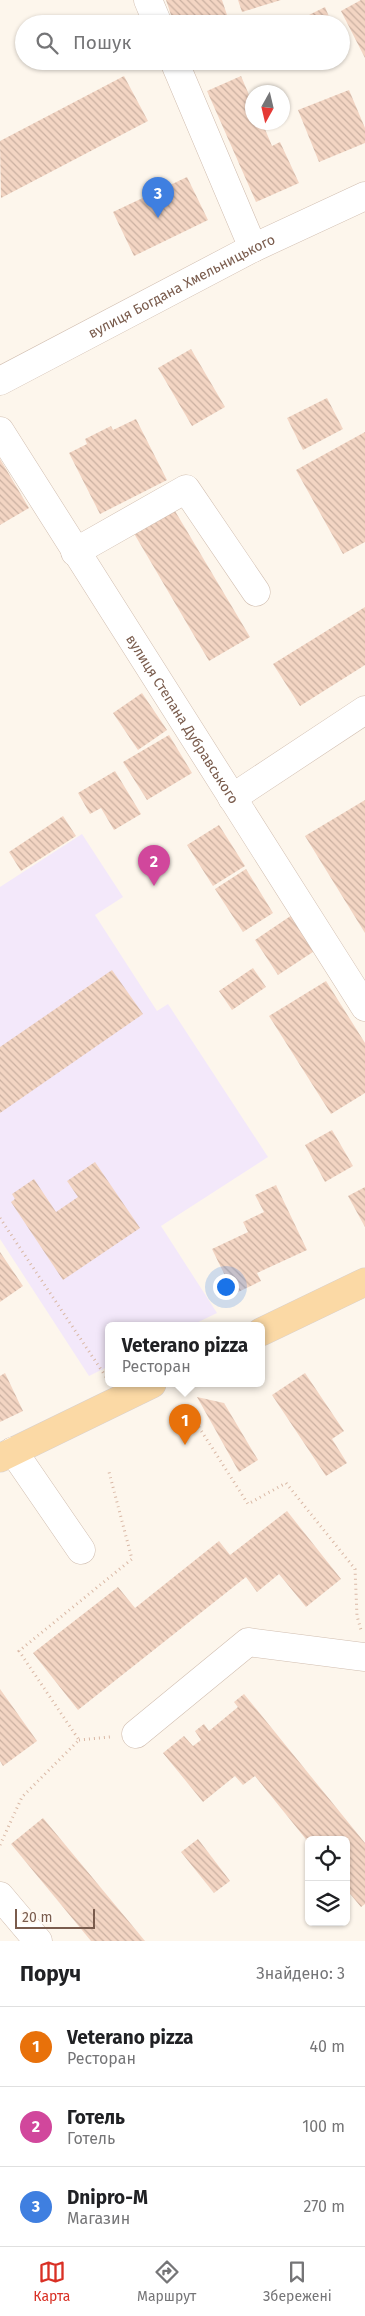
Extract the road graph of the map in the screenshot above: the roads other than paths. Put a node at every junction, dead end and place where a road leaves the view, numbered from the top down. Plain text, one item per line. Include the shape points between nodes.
1 (148, 0) edge
2 (154, 15) edge
3 (178, 70) edge
4 (365, 196) edge
5 (253, 248) junction
6 (0, 381) edge
7 (0, 431) edge
8 (75, 552) junction
9 (256, 592) dead end
10 (365, 710) edge
11 (232, 798) junction
12 (365, 1007) edge
13 (365, 1282) edge
14 (265, 1330) edge
15 (146, 1387) edge
16 (6, 1455) edge
17 (81, 1550) dead end
18 (364, 1646) edge
19 (136, 1734) dead end
20 (0, 1896) edge
21 (38, 1941) edge

1 - 2 street
3 - 5 street
4 - 5 street, вулиця Богдана Хмельницького
5 - 6 street, вулиця Богдана Хмельницького
7 - 8 street, вулиця Степана Дубравського
8 - 9 street via 186,489
8 - 11 street, вулиця Степана Дубравського
10 - 11 street
11 - 12 street, вулиця Степана Дубравського
13 - 14 main road
15 - 16 main road
16 - 17 street
18 - 19 street via 248,1642
20 - 21 street

